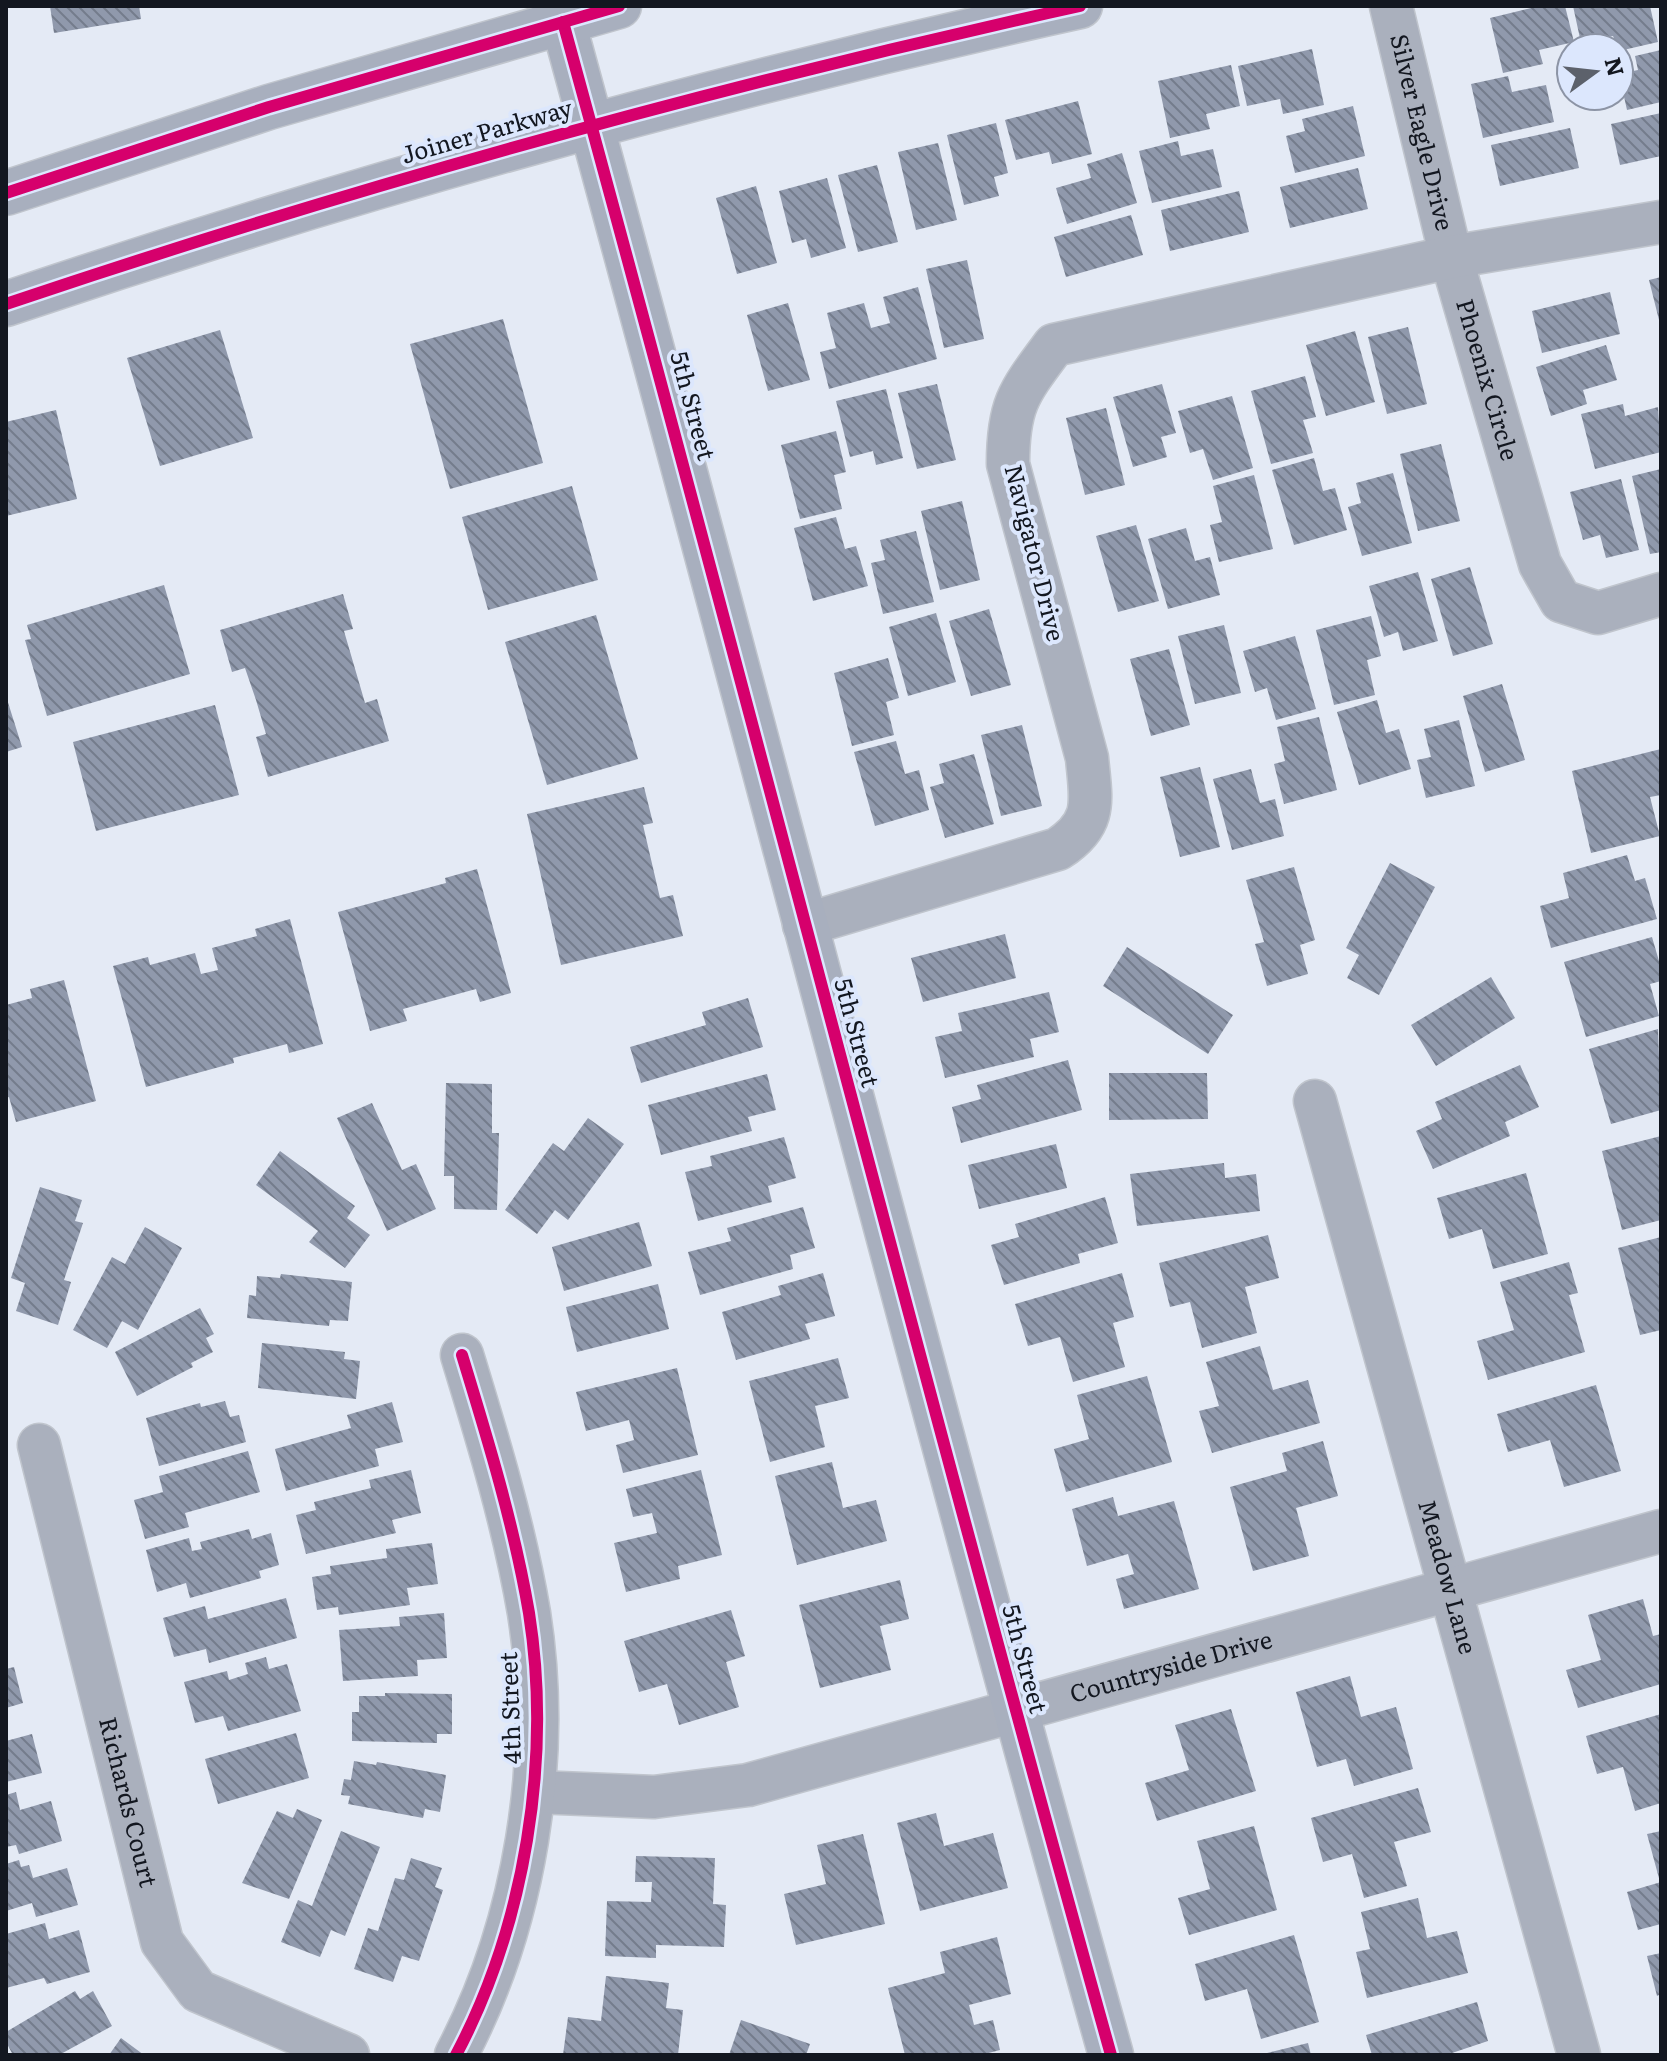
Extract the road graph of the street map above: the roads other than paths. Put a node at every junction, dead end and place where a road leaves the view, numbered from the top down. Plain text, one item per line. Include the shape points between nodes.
1 (619, 6) edge
2 (1080, 6) edge
3 (1391, 6) edge
4 (561, 14) edge
5 (592, 125) junction
6 (6, 193) edge
7 (1661, 222) edge
8 (1451, 257) junction
9 (6, 304) edge
10 (1661, 594) edge
11 (804, 925) junction
12 (1315, 1101) dead end
13 (462, 1355) dead end
14 (39, 1445) dead end
15 (1661, 1531) edge
16 (1450, 1589) junction
17 (1014, 1709) junction
18 (536, 1792) junction
19 (348, 2055) edge
20 (456, 2055) edge
21 (1111, 2055) edge
22 (1579, 2055) edge

1 - 4 street
2 - 5 street, Joiner Parkway
3 - 8 street, Silver Eagle Drive
4 - 5 street, 5th Street
4 - 6 street
5 - 9 street, Joiner Parkway via 276,215
5 - 11 street, 5th Street
7 - 8 street
8 - 10 street, Phoenix Circle via 1540,564 1561,601 1598,613
8 - 11 street, Navigator Drive via 1054,345 1023,387 1008,423 1008,464 1087,758 1092,808 1078,836 1058,849
11 - 17 street, 5th Street
12 - 16 street, Meadow Lane
13 - 18 street, 4th Street via 501,1482 529,1616
14 - 19 street, Richards Court via 162,1942 198,1991
15 - 16 street, Countryside Drive
16 - 17 street, Countryside Drive
16 - 22 street, Meadow Lane
17 - 18 street, Countryside Drive via 748,1785 654,1797
17 - 21 street, 5th Street
18 - 20 street, 4th Street via 509,1925

